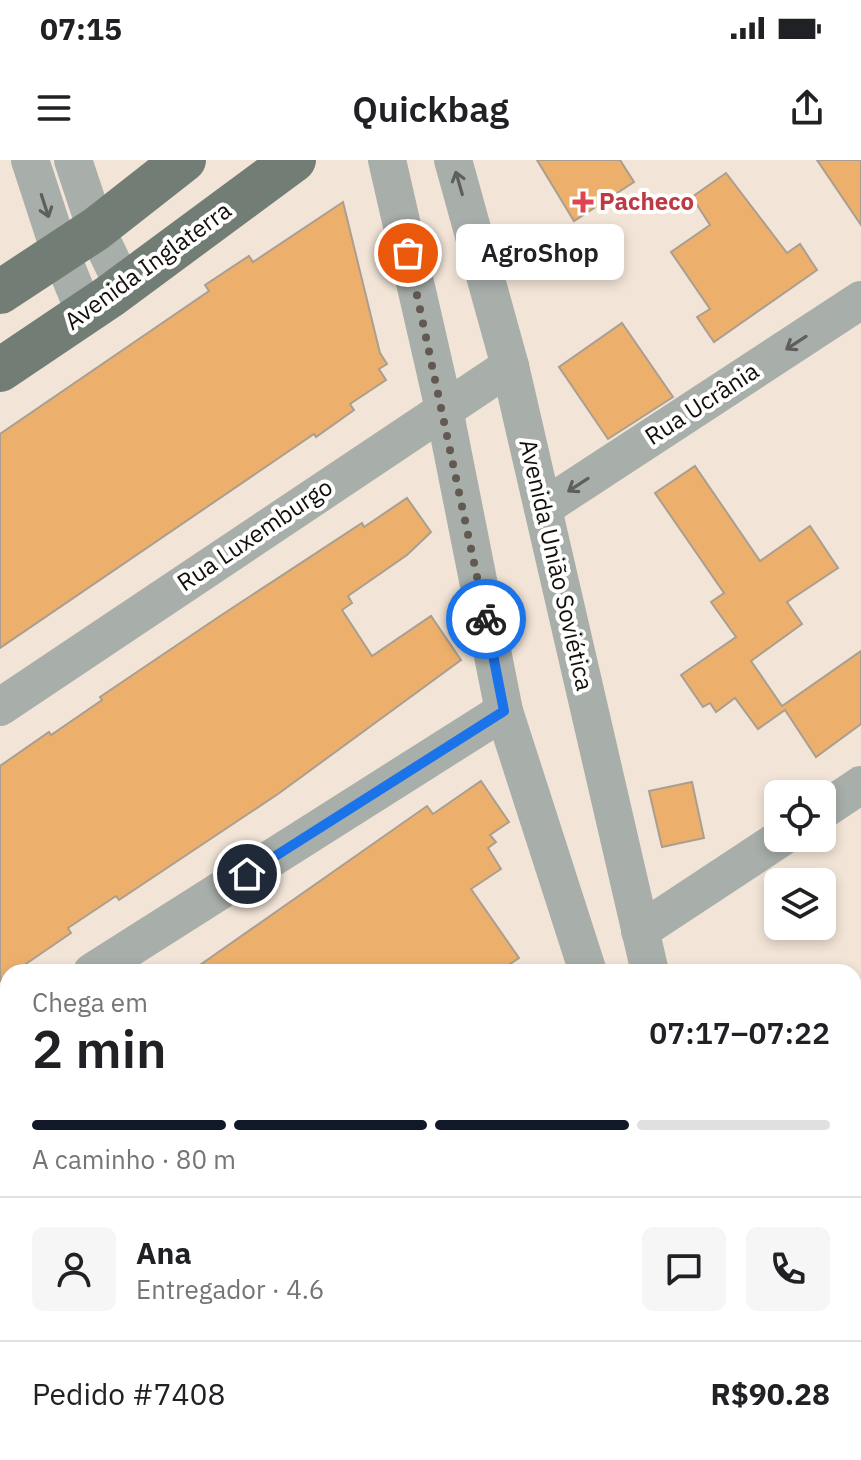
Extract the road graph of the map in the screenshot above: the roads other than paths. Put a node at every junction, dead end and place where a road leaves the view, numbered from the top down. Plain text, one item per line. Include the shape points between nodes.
1 (30, 160) edge
2 (73, 160) edge
3 (184, 160) edge
4 (294, 160) edge
5 (387, 160) edge
6 (453, 160) edge
7 (96, 229) junction
8 (60, 252) junction
9 (123, 285) junction
10 (0, 292) edge
11 (861, 300) edge
12 (85, 313) junction
13 (510, 366) junction
14 (0, 370) edge
15 (444, 409) junction
16 (543, 508) junction
17 (0, 707) edge
18 (504, 711) junction
19 (861, 785) edge
20 (836, 802) edge
21 (764, 849) edge
22 (640, 931) junction
23 (105, 964) edge
24 (584, 964) edge
25 (648, 964) edge

1 -> 8 street
2 - 7 street
3 - 7 main road
4 - 9 main road, Avenida Inglaterra
5 - 15 street
13 -> 6 street, Avenida União Soviética
7 - 8 main road
7 - 9 street
8 - 10 main road
8 - 12 street
9 - 12 main road, Avenida Inglaterra
11 -> 16 street, Rua Ucrânia
12 - 14 main road, Avenida Inglaterra
13 - 15 street, Rua Luxemburgo
13 - 16 street, Avenida União Soviética
15 - 17 street, Rua Luxemburgo
15 - 18 street
16 - 22 street, Avenida União Soviética
18 - 23 street
18 - 24 street
19 - 20 street
21 - 22 street
22 - 25 street, Avenida União Soviética

